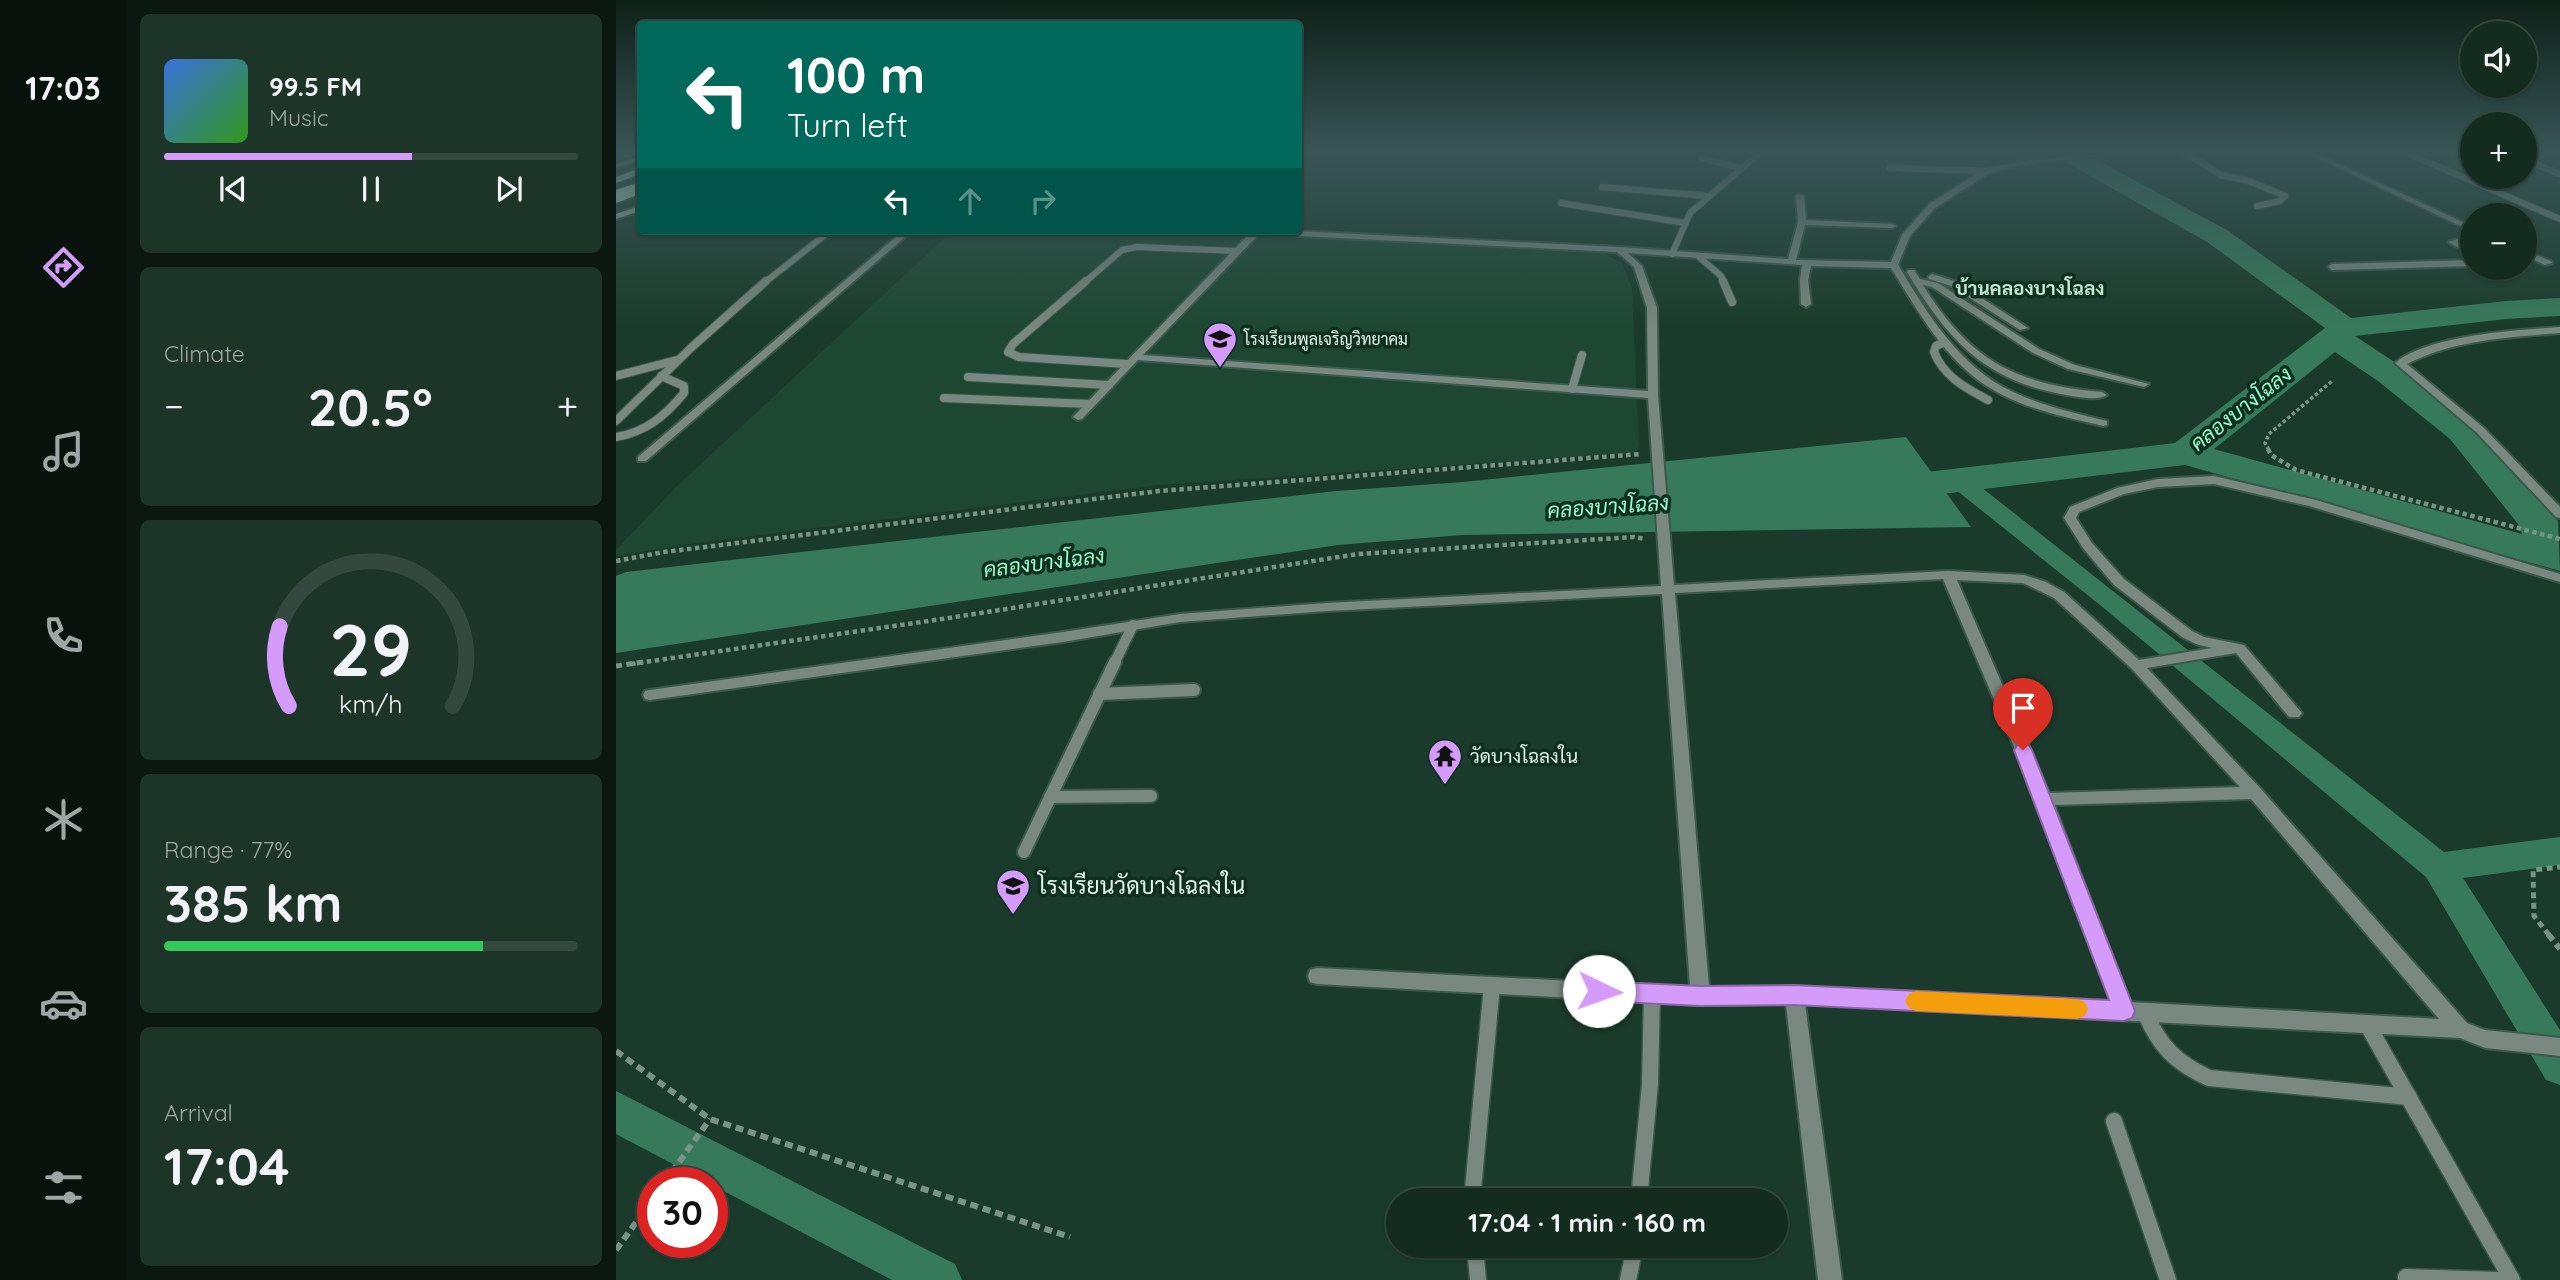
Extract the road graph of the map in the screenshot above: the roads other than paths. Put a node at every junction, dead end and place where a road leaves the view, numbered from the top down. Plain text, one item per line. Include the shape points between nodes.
1 (635, 210) edge
2 (1603, 210) edge
3 (1693, 210) edge
4 (1801, 210) edge
5 (1929, 210) edge
6 (2430, 210) edge
7 (2539, 210) edge
8 (616, 217) edge
9 (2560, 219) edge
10 (1802, 222) junction
11 (1685, 223) junction
12 (2460, 224) edge
13 (1892, 226) dead end
14 (1302, 233) edge
15 (824, 235) edge
16 (903, 235) edge
17 (1253, 235) edge
18 (2460, 240) edge
19 (2460, 247) edge
20 (1619, 250) junction
21 (1238, 251) junction
22 (1672, 254) junction
23 (1698, 256) junction
24 (2537, 258) edge
25 (1791, 262) junction
26 (1807, 263) junction
27 (2460, 263) edge
28 (2548, 263) dead end
29 (1894, 265) junction
30 (2332, 267) dead end
31 (1914, 277) junction
32 (1732, 302) dead end
33 (1806, 303) dead end
34 (2023, 328) dead end
35 (2560, 330) edge
36 (1945, 342) junction
37 (1582, 355) dead end
38 (677, 360) junction
39 (1130, 360) junction
40 (616, 376) edge
41 (661, 376) junction
42 (968, 377) dead end
43 (2144, 384) dead end
44 (1109, 385) junction
45 (1572, 390) junction
46 (2102, 395) dead end
47 (1653, 396) junction
48 (944, 398) dead end
49 (1989, 400) dead end
50 (1090, 404) junction
51 (1078, 417) dead end
52 (616, 421) edge
53 (2103, 423) dead end
54 (616, 437) edge
55 (642, 458) dead end
56 (2560, 514) edge
57 (1948, 575) junction
58 (2560, 578) edge
59 (1668, 590) junction
60 (1133, 625) junction
61 (2235, 648) junction
62 (2136, 666) junction
63 (1194, 690) dead end
64 (1100, 694) junction
65 (650, 695) dead end
66 (2294, 713) dead end
67 (2255, 793) junction
68 (1151, 796) dead end
69 (1050, 797) junction
70 (2044, 799) junction
71 (1024, 852) dead end
72 (1317, 976) dead end
73 (1492, 985) junction
74 (1652, 993) junction
75 (1794, 995) junction
76 (1700, 996) junction
77 (2124, 1011) junction
78 (2145, 1012) junction
79 (2367, 1024) junction
80 (2460, 1029) junction
81 (2560, 1047) edge
82 (2409, 1097) junction
83 (2114, 1121) dead end
84 (1473, 1188) edge
85 (1640, 1188) edge
86 (1476, 1258) edge
87 (1633, 1258) edge
88 (2406, 1277) dead end
89 (1478, 1280) edge
90 (1628, 1280) edge
91 (1830, 1280) edge
92 (2168, 1280) edge
93 (2498, 1280) edge
94 (2512, 1280) edge

1 - 8 main road
2 - 11 lane
3 - 11 lane
4 - 10 street
5 - 29 street via 1906,235
6 - 12 street
7 - 9 lane
10 - 13 street
10 - 25 street
11 - 22 lane
14 - 20 street
15 - 38 lane via 779,267
16 - 55 street
17 - 21 street
18 - 19 street via 2452,242
20 - 22 street
20 - 47 street via 1638,266 1652,307
21 - 39 street
21 - 39 lane via 1128,247 1008,352 1019,357
22 - 23 street
23 - 25 street
23 - 32 lane via 1721,276
24 - 28 street
25 - 26 street
26 - 29 street
26 - 33 street
27 - 30 street
29 - 31 street
29 - 36 street
31 - 34 street via 1954,284
31 - 43 street via 1935,285 2036,351 2071,367
31 - 46 street via 1968,350 1999,373 2070,393
35 - 56 street via 2513,333 2399,363 2480,430
36 - 49 lane via 1934,352 1943,369
36 - 53 street via 1979,376 2001,389
37 - 45 lane
38 - 40 lane
38 - 41 lane
39 - 44 street
39 - 45 street
41 - 52 lane
41 - 54 lane via 684,386 684,393 652,424
42 - 44 lane
44 - 50 street
45 - 47 street
47 - 59 street
48 - 50 lane
50 - 51 street
57 - 59 street
57 - 62 street via 2024,579 2041,586 2059,595
57 - 70 street
58 - 61 street via 2312,503 2214,480 2121,491 2074,510 2070,518 2119,582 2194,638
59 - 60 street via 1327,607
59 - 76 street
60 - 64 lane
60 - 65 street
61 - 62 street
61 - 66 street
62 - 67 street
63 - 64 lane
64 - 69 lane
67 - 70 street
67 - 80 street
68 - 69 lane
69 - 71 lane
70 - 77 street
72 - 73 street
73 - 74 street
73 - 84 lane
74 - 76 street
74 - 85 lane via 1650,1084
75 - 76 street
75 - 77 street
75 - 91 street
77 - 78 street
78 - 79 street
78 - 82 lane via 2166,1052 2183,1067 2209,1078
79 - 80 street
79 - 82 lane
80 - 81 street via 2485,1039
82 - 94 lane
83 - 92 lane
86 - 89 lane
87 - 90 lane
88 - 93 lane

